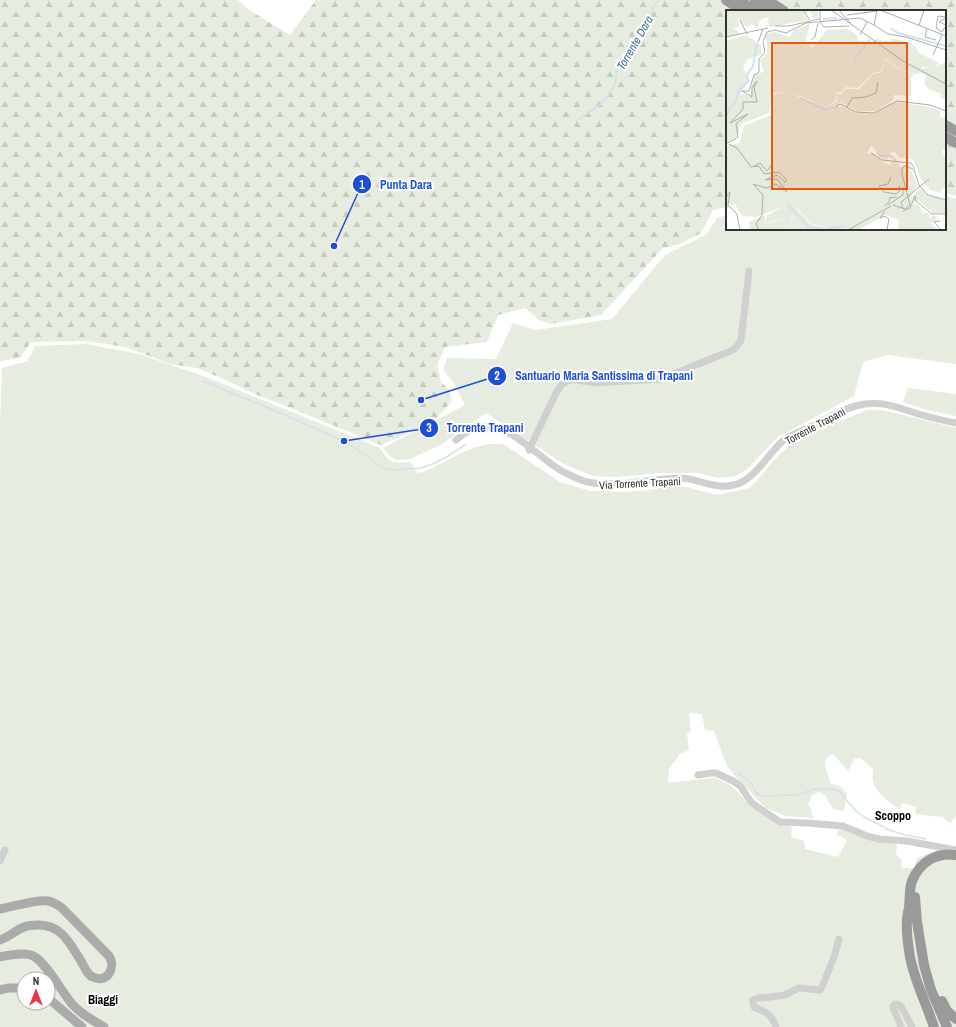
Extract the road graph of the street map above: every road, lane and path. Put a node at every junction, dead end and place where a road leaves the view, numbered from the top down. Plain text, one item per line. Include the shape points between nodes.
1 (726, 0) edge
2 (739, 0) edge
3 (755, 0) edge
4 (767, 0) edge
5 (741, 10) edge
6 (754, 10) edge
7 (770, 10) edge
8 (782, 10) edge
9 (946, 125) edge
10 (956, 131) edge
11 (946, 138) edge
12 (956, 143) edge
13 (749, 271) dead end
14 (956, 424) edge
15 (456, 440) dead end
16 (530, 449) junction
17 (698, 775) dead end
18 (5, 850) dead end
19 (956, 850) edge
20 (956, 855) edge
21 (956, 860) edge
22 (0, 861) edge
23 (909, 908) junction
24 (0, 909) edge
25 (920, 938) junction
26 (839, 939) dead end
27 (0, 940) edge
28 (0, 957) edge
29 (16, 988) edge
30 (0, 990) edge
31 (56, 1005) edge
32 (956, 1018) edge
33 (82, 1027) edge
34 (104, 1027) edge
35 (776, 1027) edge
36 (901, 1027) edge
37 (912, 1027) edge
38 (934, 1027) edge
39 (940, 1027) edge
40 (947, 1027) edge

1 - 5 highway
2 - 6 highway
3 - 7 highway
4 - 8 highway
9 - 10 highway
11 - 12 highway
13 - 16 street via 741,340 733,350 661,379 565,382 556,393
14 - 16 street, Via Torrente Trapani via 892,407 858,408 842,413 790,440 754,477 740,485 723,489 682,480 592,486 559,472
15 - 16 street, Via Torrente Trapani via 480,430 496,430
17 - 19 street via 716,773 735,782 751,802 780,822 843,826 879,839
18 - 22 street
20 - 23 highway via 936,856 921,866 912,881
21 - 25 highway via 945,859 934,863 919,879 915,902
23 - 38 highway via 906,919 910,957 917,984
23 - 39 highway via 923,983
24 - 27 main road via 40,900 54,903 109,956 112,968 106,977 92,977 65,937 50,926 27,926
25 - 32 highway via 941,999 947,1011
25 - 40 highway via 931,990
26 - 35 street via 820,990 799,988 785,995 753,1000 754,1007 773,1018
28 - 34 main road via 25,954 35,957 44,965 74,1007
29 - 30 main road
31 - 33 main road
36 - 37 street via 893,1007 895,1004 901,1006

